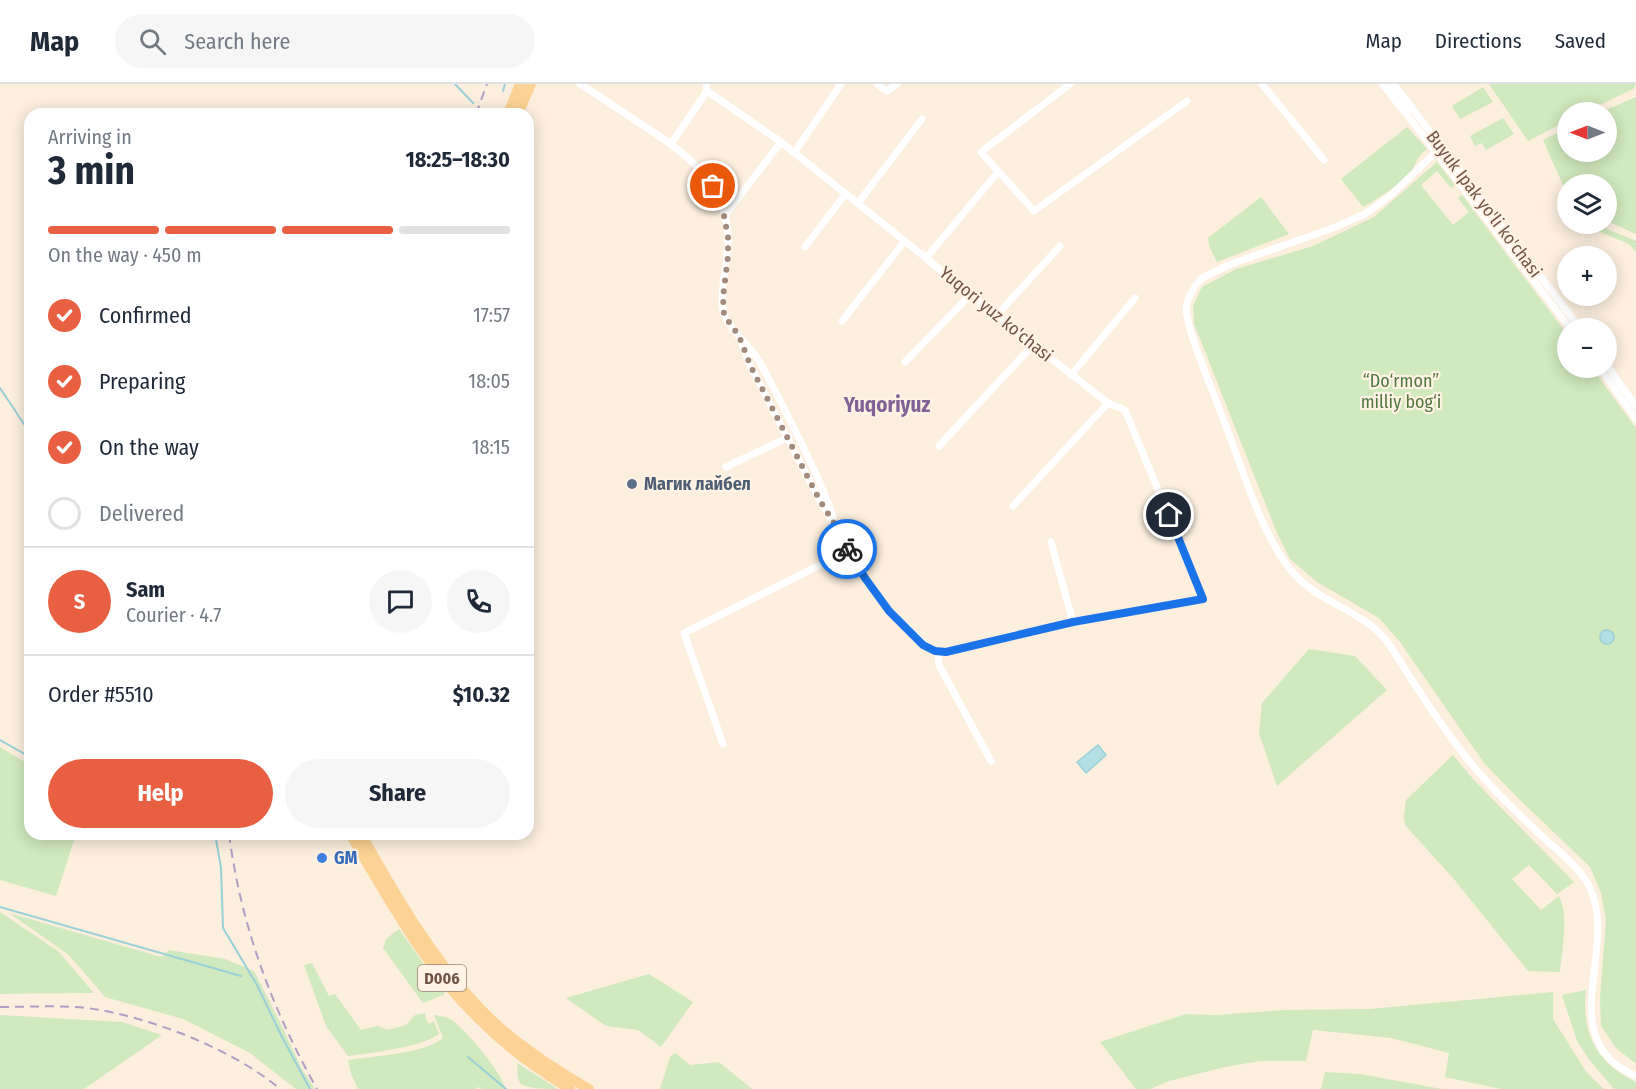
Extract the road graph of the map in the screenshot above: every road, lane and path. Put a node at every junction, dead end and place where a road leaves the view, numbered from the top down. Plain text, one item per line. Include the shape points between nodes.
1 (520, 84) edge
2 (531, 84) edge
3 (580, 84) edge
4 (841, 84) edge
5 (877, 84) edge
6 (897, 84) edge
7 (1070, 84) edge
8 (1262, 84) edge
9 (1383, 84) edge
10 (1393, 84) edge
11 (706, 87) edge
12 (1186, 101) dead end
13 (510, 108) edge
14 (521, 108) edge
15 (1408, 110) junction
16 (922, 119) dead end
17 (781, 142) junction
18 (671, 144) junction
19 (1439, 149) junction
20 (794, 153) junction
21 (1324, 160) dead end
22 (998, 172) junction
23 (846, 193) junction
24 (858, 203) junction
25 (724, 215) junction
26 (904, 242) junction
27 (1060, 246) dead end
28 (805, 247) dead end
29 (926, 258) junction
30 (970, 295) junction
31 (1134, 298) dead end
32 (996, 316) junction
33 (1563, 318) edge
34 (1572, 318) edge
35 (842, 321) dead end
36 (739, 336) junction
37 (1034, 344) junction
38 (905, 362) dead end
39 (1071, 375) junction
40 (1607, 378) edge
41 (1616, 378) edge
42 (1108, 403) junction
43 (1636, 406) edge
44 (1636, 418) edge
45 (797, 434) junction
46 (787, 438) junction
47 (939, 446) dead end
48 (726, 467) dead end
49 (1013, 506) dead end
50 (837, 528) junction
51 (1051, 542) dead end
52 (848, 551) junction
53 (1073, 622) junction
54 (938, 651) junction
55 (723, 744) dead end
56 (991, 761) dead end
57 (354, 840) edge
58 (365, 840) edge
59 (1636, 1076) edge
60 (583, 1088) edge
61 (570, 1089) edge

1 - 13 main road
2 - 14 main road
3 - 18 street
4 - 20 street
5 - 6 street via 887,91
7 - 22 street via 981,152
8 - 21 street
9 - 15 street
10 - 15 street
11 - 17 street, Yuqori yuz ko'chasi
11 - 18 street
12 - 22 street via 1034,211
15 - 19 street, Buyuk Ipak yo'li ko'chasi
16 - 24 street
17 - 20 street, Yuqori yuz ko'chasi
17 - 25 street
18 - 25 street via 707,177
19 - 33 street, Buyuk Ipak yo'li ko'chasi
19 - 34 street, Buyuk Ipak yo'li ko'chasi
19 - 59 street via 1365,214 1202,278 1188,300 1188,322 1252,495 1284,561 1312,590 1382,635 1480,774 1586,880 1597,922 1590,1009 1593,1030 1612,1062
20 - 23 street, Yuqori yuz ko'chasi
22 - 29 street
23 - 24 street, Yuqori yuz ko'chasi
23 - 28 street
24 - 26 street, Yuqori yuz ko'chasi
25 - 36 street via 728,237 724,315
26 - 29 street, Yuqori yuz ko'chasi
26 - 35 street
27 - 32 street
29 - 30 street, Yuqori yuz ko'chasi
30 - 32 street, Yuqori yuz ko'chasi
30 - 38 street
31 - 39 street
32 - 37 street, Yuqori yuz ko'chasi
36 - 45 street via 758,358
36 - 46 street
37 - 39 street, Yuqori yuz ko'chasi
37 - 47 street
39 - 42 street, Yuqori yuz ko'chasi
40 - 44 street
41 - 43 street
42 - 49 street
42 - 53 street, Yuqori yuz ko'chasi via 1126,411 1203,599
45 - 46 street
45 - 50 street
46 - 48 street
46 - 50 street
50 - 52 street
51 - 53 street
52 - 54 street via 889,611 923,645
52 - 55 street via 684,633
53 - 54 street
54 - 56 street via 939,665
57 - 61 main road, D006 via 412,936 456,995 497,1037
58 - 60 main road, D006 via 422,936 473,1001 530,1051

